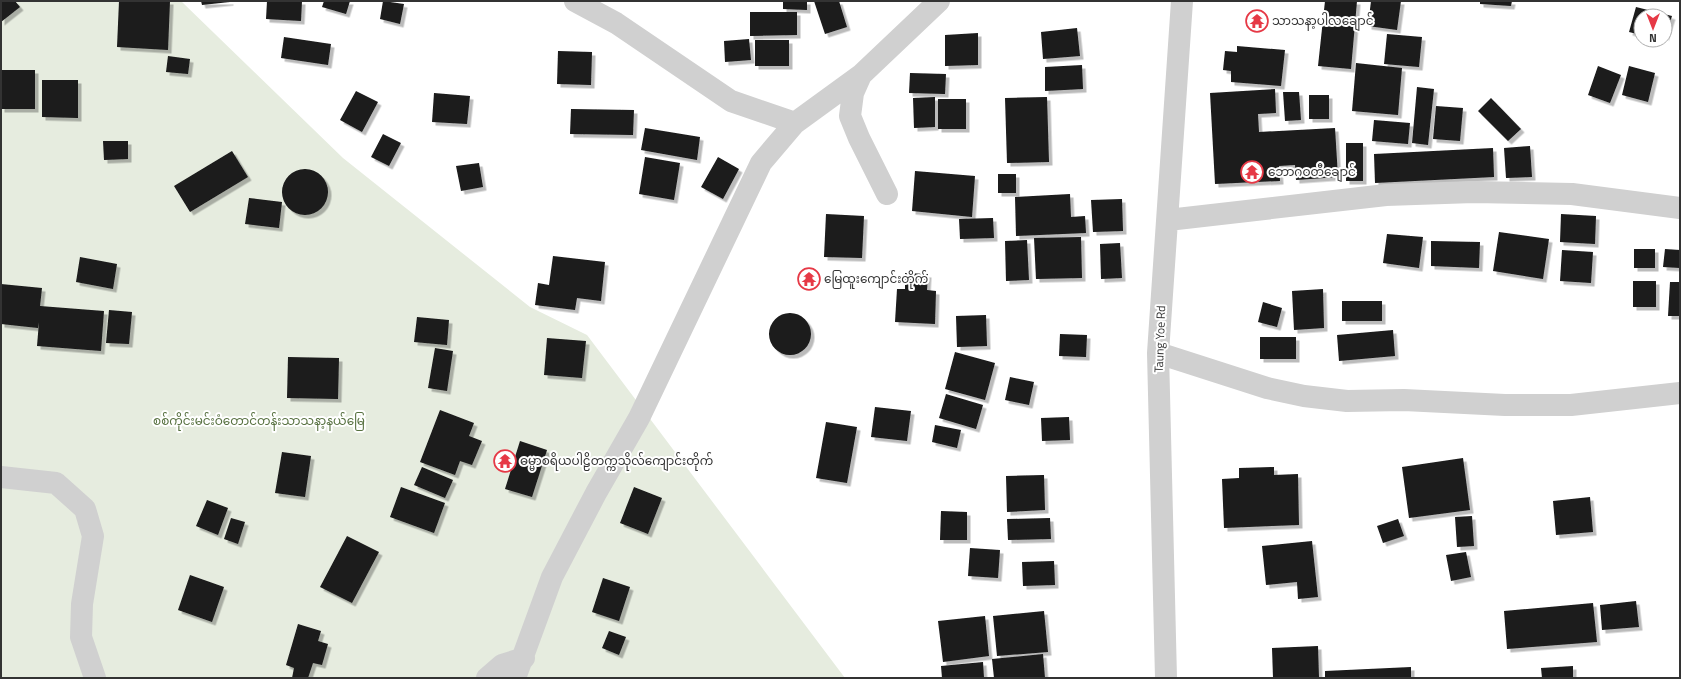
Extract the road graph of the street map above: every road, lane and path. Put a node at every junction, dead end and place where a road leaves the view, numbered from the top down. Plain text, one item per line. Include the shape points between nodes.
1 (575, 1) edge
2 (940, 1) edge
3 (1182, 1) edge
4 (861, 75) junction
5 (795, 123) junction
6 (888, 194) dead end
7 (1680, 208) edge
8 (1168, 220) junction
9 (1158, 353) junction
10 (1680, 393) edge
11 (1, 477) edge
12 (524, 658) junction
13 (95, 678) edge
14 (487, 678) edge
15 (515, 678) edge
16 (1166, 678) edge

1 - 5 street via 616,23 731,101
2 - 4 street
3 - 8 street, Taung Yoe Rd
4 - 5 street
4 - 6 street via 853,93 850,116
5 - 12 street via 761,162 639,418 552,578
7 - 8 street via 1572,194 1474,192 1386,195
8 - 9 street, Taung Yoe Rd
9 - 10 street via 1267,388 1347,401 1404,400 1571,405
9 - 16 street, Taung Yoe Rd
11 - 13 street via 56,483 85,509 94,536 82,604 81,637
12 - 14 street via 502,665
12 - 15 street

